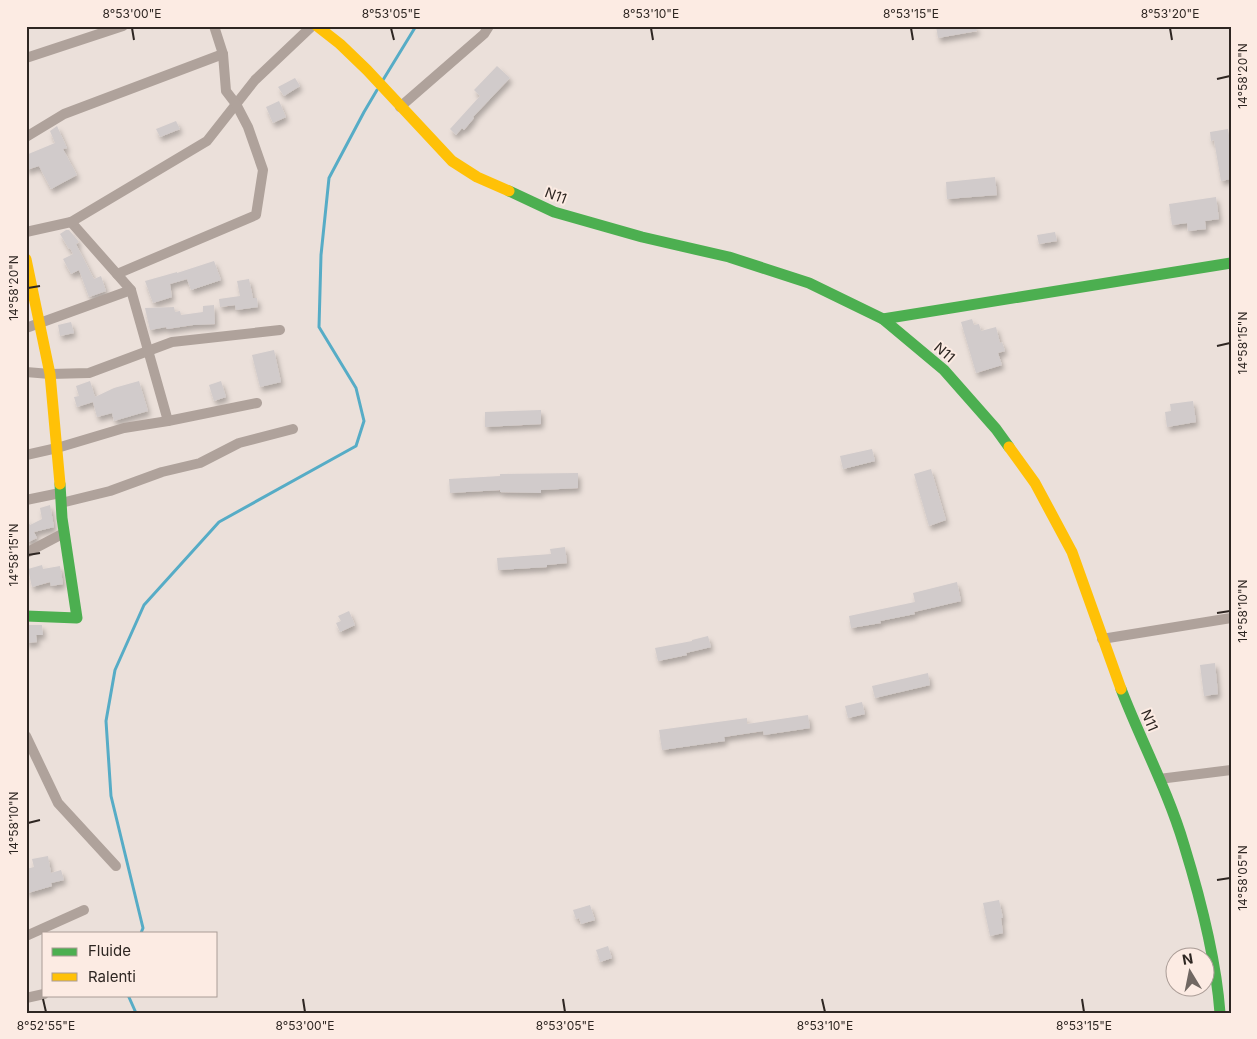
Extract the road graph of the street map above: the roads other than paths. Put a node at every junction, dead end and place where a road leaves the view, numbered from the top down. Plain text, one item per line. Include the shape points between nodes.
1 (123, 26) edge
2 (214, 26) edge
3 (312, 26) edge
4 (317, 26) edge
5 (489, 26) edge
6 (223, 54) junction
7 (26, 58) edge
8 (236, 104) junction
9 (400, 107) junction
10 (26, 137) edge
11 (71, 222) junction
12 (26, 232) edge
13 (26, 259) edge
14 (1231, 263) edge
15 (117, 274) junction
16 (131, 290) junction
17 (883, 319) junction
18 (38, 324) junction
19 (26, 328) edge
20 (280, 330) dead end
21 (148, 351) junction
22 (26, 372) edge
23 (50, 374) junction
24 (257, 403) dead end
25 (168, 421) junction
26 (293, 429) dead end
27 (57, 448) junction
28 (26, 455) edge
29 (61, 498) junction
30 (26, 500) edge
31 (64, 533) junction
32 (26, 553) edge
33 (26, 616) edge
34 (1231, 618) edge
35 (1102, 639) junction
36 (26, 736) edge
37 (1231, 770) edge
38 (1159, 779) junction
39 (116, 866) dead end
40 (84, 910) dead end
41 (26, 936) edge
42 (42, 994) edge
43 (26, 998) edge
44 (1220, 1013) edge

1 - 7 street
2 - 6 street
3 - 8 street via 255,80
4 - 9 main road, N11 via 367,70
5 - 9 street via 484,34
6 - 8 street via 226,91
6 - 10 street via 64,114
8 - 11 street via 207,141
8 - 15 street via 263,170 256,215
9 - 17 main road, N11 via 452,161 477,177 554,212 642,238 729,257 809,283
11 - 12 street
11 - 15 street
13 - 18 main road
14 - 17 main road
15 - 16 street
16 - 18 street
16 - 21 street
17 - 35 main road, N11 via 944,370 996,429 1035,483 1072,552
18 - 19 street
18 - 23 main road
20 - 21 street via 172,342
21 - 23 street via 89,373
21 - 25 street
22 - 23 street
23 - 27 main road
24 - 25 street
25 - 27 street via 124,428
26 - 29 street via 239,443 200,463 162,472 110,491
27 - 28 street
27 - 29 main road
29 - 30 street
29 - 31 main road
31 - 32 street
31 - 33 main road via 77,618
34 - 35 street
35 - 38 main road, N11
36 - 39 street via 58,803
37 - 38 street
38 - 44 main road, N11 via 1196,886 1218,988
40 - 41 street
42 - 43 street

